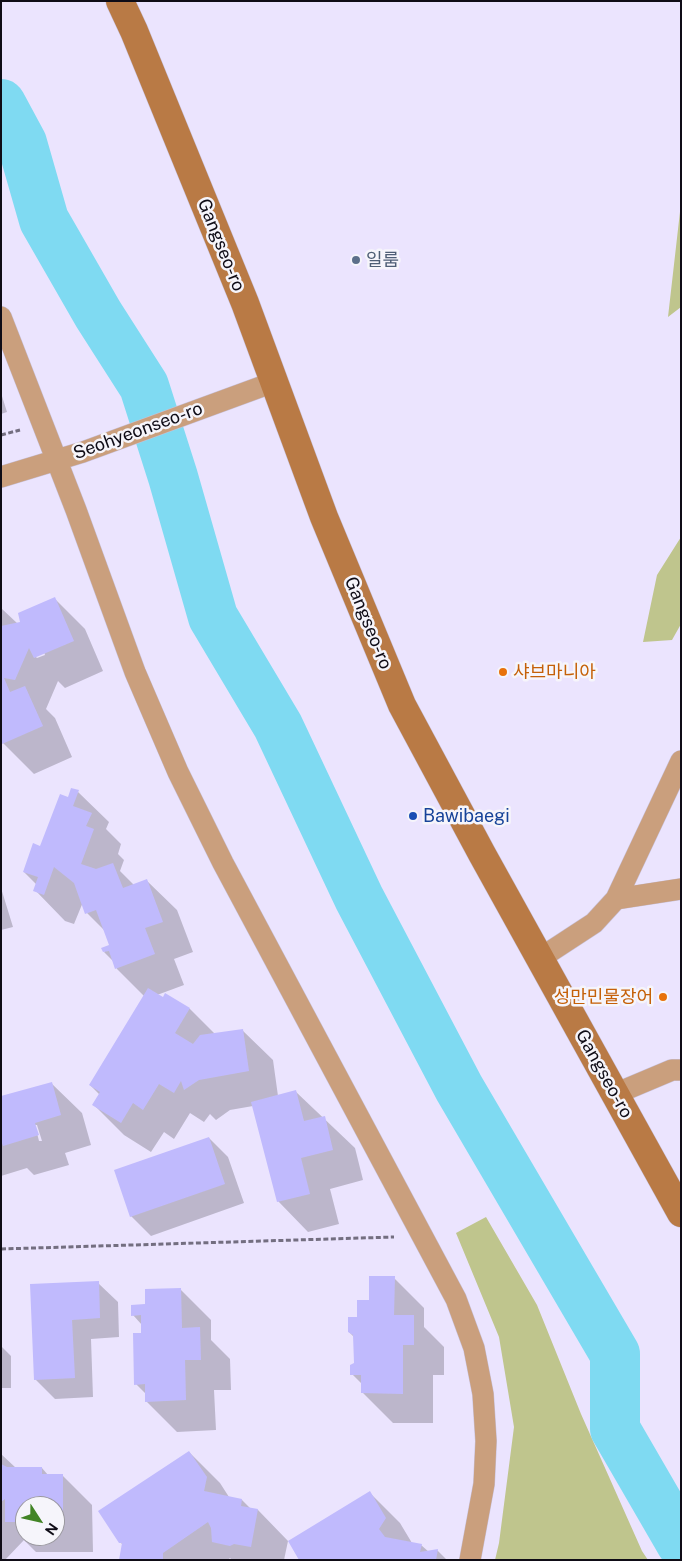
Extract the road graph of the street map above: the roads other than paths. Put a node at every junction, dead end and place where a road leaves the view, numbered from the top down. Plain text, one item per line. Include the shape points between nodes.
1 (120, 1) edge
2 (1, 317) edge
3 (274, 382) junction
4 (57, 460) junction
5 (1, 477) edge
6 (681, 761) edge
7 (681, 889) edge
8 (616, 899) junction
9 (539, 959) junction
10 (681, 1070) edge
11 (615, 1094) junction
12 (681, 1213) edge
13 (470, 1560) edge

1 - 3 street, Gangseo-ro via 245,303
2 - 4 street
3 - 4 street, Seohyeonseo-ro
3 - 9 street, Gangseo-ro via 324,517 402,706
4 - 5 street, Seohyeonseo-ro
4 - 13 street via 135,672 178,772 456,1299 474,1348 483,1394 486,1441 484,1484
6 - 8 street
7 - 8 street
8 - 9 street via 594,924
9 - 11 street, Gangseo-ro
10 - 11 street via 672,1070
11 - 12 street, Gangseo-ro

